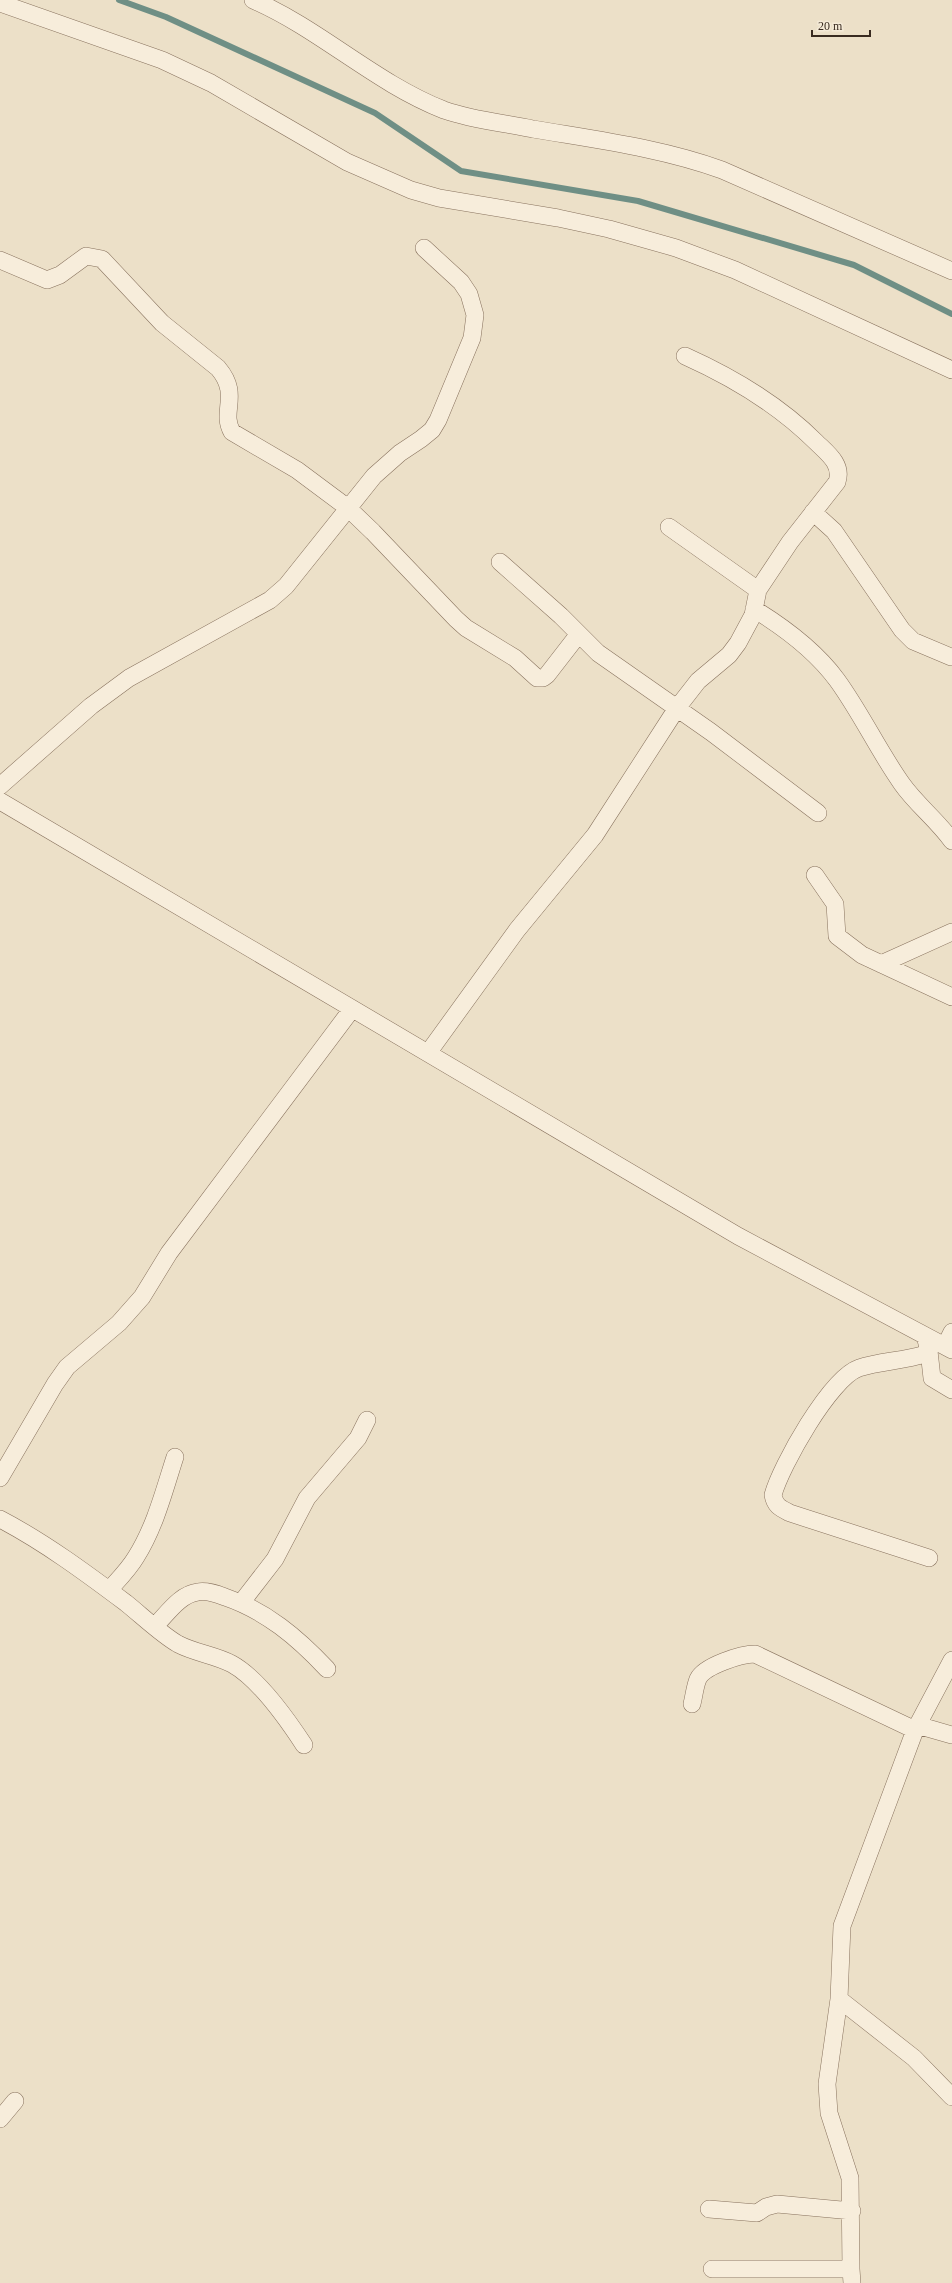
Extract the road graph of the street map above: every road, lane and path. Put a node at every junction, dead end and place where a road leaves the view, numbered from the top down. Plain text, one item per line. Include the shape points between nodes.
1 (253, 0) edge
2 (0, 3) edge
3 (424, 248) dead end
4 (0, 260) edge
5 (952, 271) edge
6 (685, 356) dead end
7 (952, 370) edge
8 (348, 508) junction
9 (813, 512) junction
10 (669, 527) dead end
11 (500, 562) dead end
12 (758, 590) junction
13 (754, 609) junction
14 (578, 635) junction
15 (951, 657) dead end
16 (677, 708) junction
17 (0, 786) edge
18 (0, 801) edge
19 (818, 813) dead end
20 (952, 841) edge
21 (815, 875) dead end
22 (952, 932) edge
23 (881, 964) junction
24 (952, 997) edge
25 (352, 1009) junction
26 (428, 1054) junction
27 (940, 1343) edge
28 (952, 1390) edge
29 (367, 1420) dead end
30 (175, 1457) dead end
31 (0, 1478) edge
32 (0, 1519) edge
33 (929, 1558) dead end
34 (109, 1590) junction
35 (241, 1603) junction
36 (155, 1626) junction
37 (952, 1660) edge
38 (327, 1669) dead end
39 (692, 1704) dead end
40 (916, 1728) junction
41 (952, 1735) edge
42 (304, 1745) dead end
43 (839, 1999) junction
44 (952, 2097) edge
45 (15, 2101) dead end
46 (0, 2119) edge
47 (709, 2209) dead end
48 (852, 2211) junction
49 (712, 2269) dead end
50 (852, 2276) edge

1 - 5 street via 279,11 366,68 446,110 495,122 685,157 722,170
2 - 7 street via 169,63 211,83 347,162 404,188 439,198 608,229 696,255 735,270
3 - 8 street via 461,282 469,294 475,315 472,338 432,430 374,476
4 - 8 street via 47,280 60,275 86,256 102,259 162,323 226,377 230,385 229,423 232,432 297,470
6 - 9 street via 720,372 783,411 834,459 839,471 837,482
8 - 14 street via 466,628 515,658 537,678 547,675
8 - 17 street via 286,586 270,600 124,682 91,706
9 - 12 street
9 - 15 street via 834,531 902,630 913,641
10 - 12 street
11 - 14 street via 562,616
12 - 13 street
13 - 16 street via 738,643 698,681
13 - 20 street via 810,649 836,679 901,783 938,822
14 - 16 street via 610,662
16 - 19 street
16 - 26 street via 595,835 517,930
18 - 25 street
21 - 23 street via 835,904 837,936 862,955
22 - 23 street
23 - 24 street
25 - 26 street
25 - 31 street via 169,1253 142,1297 119,1323 67,1367
26 - 27 street via 738,1236
27 - 28 street via 932,1378
27 - 33 street via 919,1356 850,1372 808,1422 773,1495 778,1507 790,1513
29 - 35 street via 358,1438 308,1498 275,1559
30 - 34 street via 144,1542 136,1558
32 - 34 street
34 - 36 street
35 - 36 street via 215,1593 198,1591 186,1596
35 - 38 street via 269,1617
36 - 42 street via 178,1644 217,1658 242,1671 289,1721
37 - 40 street
39 - 40 street via 702,1673 731,1658 755,1654
40 - 41 street
40 - 43 street via 842,1926
43 - 44 street via 914,2058
43 - 48 street via 827,2084 829,2113 850,2178
45 - 46 street
47 - 48 street via 756,2213 778,2204
48 - 50 street
49 - 50 street

